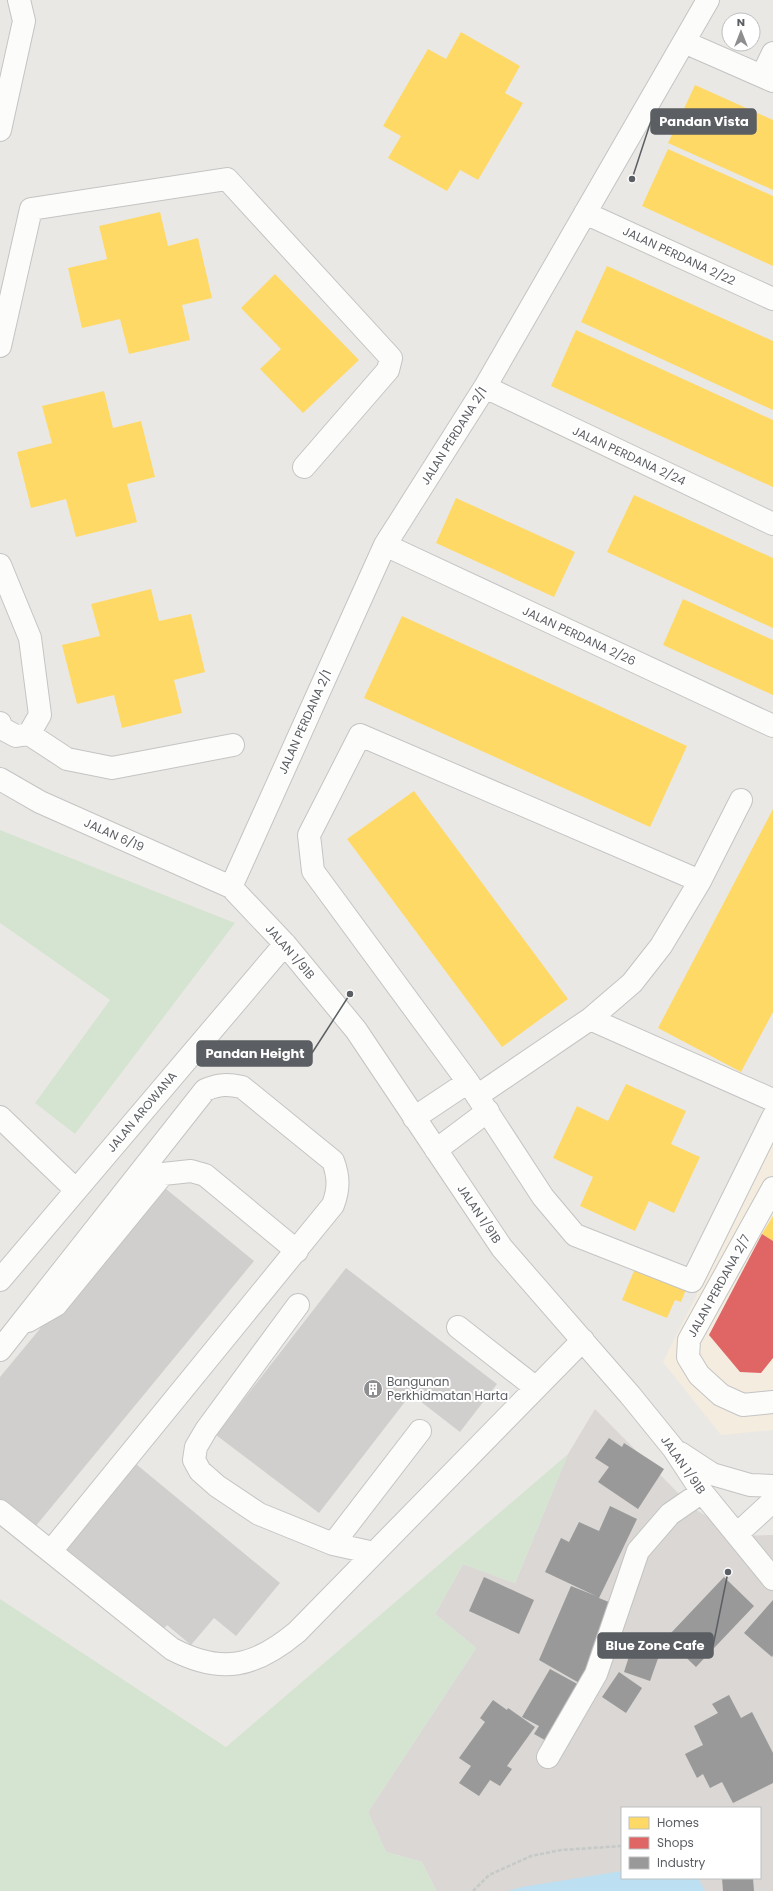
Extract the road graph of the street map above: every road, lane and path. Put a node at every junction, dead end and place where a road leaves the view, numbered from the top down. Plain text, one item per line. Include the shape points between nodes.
1 (19, 0) edge
2 (708, 0) edge
3 (684, 42) junction
4 (773, 53) edge
5 (767, 79) edge
6 (0, 130) edge
7 (585, 213) junction
8 (773, 299) edge
9 (0, 346) edge
10 (485, 386) junction
11 (304, 467) dead end
12 (773, 524) edge
13 (385, 545) junction
14 (0, 564) edge
15 (0, 724) edge
16 (773, 726) edge
17 (29, 734) junction
18 (233, 745) dead end
19 (0, 779) edge
20 (741, 800) dead end
21 (700, 881) junction
22 (231, 887) junction
23 (284, 944) junction
24 (590, 1019) junction
25 (478, 1096) junction
26 (773, 1100) edge
27 (0, 1117) edge
28 (773, 1117) edge
29 (414, 1118) junction
30 (436, 1150) junction
31 (773, 1188) edge
32 (76, 1190) junction
33 (297, 1251) junction
34 (0, 1280) edge
35 (298, 1306) dead end
36 (458, 1327) dead end
37 (17, 1328) junction
38 (583, 1340) junction
39 (0, 1350) edge
40 (536, 1388) junction
41 (773, 1402) edge
42 (420, 1431) dead end
43 (673, 1448) junction
44 (773, 1486) edge
45 (702, 1492) junction
46 (773, 1501) edge
47 (0, 1511) edge
48 (737, 1534) junction
49 (333, 1544) junction
50 (51, 1551) junction
51 (374, 1553) junction
52 (773, 1579) edge
53 (548, 1756) dead end
54 (621, 1846) edge
55 (473, 1891) edge

1 - 6 street via 24,21
2 - 3 street, JALAN PERDANA 2/1
3 - 5 street
3 - 7 street, JALAN PERDANA 2/1
4 - 5 street
7 - 8 street, JALAN PERDANA 2/22
7 - 10 street, JALAN PERDANA 2/1
9 - 11 street via 31,209 227,179 391,358 388,370
10 - 12 street, JALAN PERDANA 2/24
10 - 13 street, JALAN PERDANA 2/1
13 - 16 street, JALAN PERDANA 2/26
13 - 22 street, JALAN PERDANA 2/1
14 - 17 street via 30,638 40,715
15 - 17 street via 16,736
17 - 18 street via 67,759 112,768
19 - 22 street, JALAN 6/19 via 40,802
20 - 21 street
21 - 24 street via 661,946 632,983
21 - 25 street via 360,735 309,835 313,871
22 - 23 street, JALAN 1/91B
23 - 29 street, JALAN 1/91B via 356,1030
23 - 32 street, JALAN AROWANA
24 - 25 street
24 - 26 street
25 - 28 street via 543,1197 575,1235 692,1281
25 - 29 street
25 - 30 street
27 - 32 street
29 - 30 street, JALAN 1/91B
30 - 38 street, JALAN 1/91B via 502,1248
31 - 41 street, JALAN PERDANA 2/7 via 689,1340 688,1357 699,1375 720,1395 743,1405
32 - 34 street, JALAN AROWANA
33 - 37 street via 205,1175 191,1171 163,1174 56,1305
33 - 37 street via 333,1205 338,1192 338,1176 333,1161 242,1087 217,1085 205,1090
33 - 50 street
35 - 49 street via 206,1430 196,1447 194,1460 200,1471 217,1486 259,1514
36 - 40 street
37 - 39 street
38 - 40 street
38 - 43 street, JALAN 1/91B
40 - 51 street
42 - 49 street
43 - 44 street via 712,1474 750,1484
43 - 45 street, JALAN 1/91B
45 - 48 street, JALAN 1/91B
45 - 53 street via 670,1514 638,1551 596,1674
46 - 48 street
47 - 50 street
48 - 52 street, JALAN 1/91B
49 - 51 street
50 - 51 street via 172,1649 204,1662 233,1664 256,1659 277,1648
54 - 55 path via 561,1850 531,1856 489,1875

